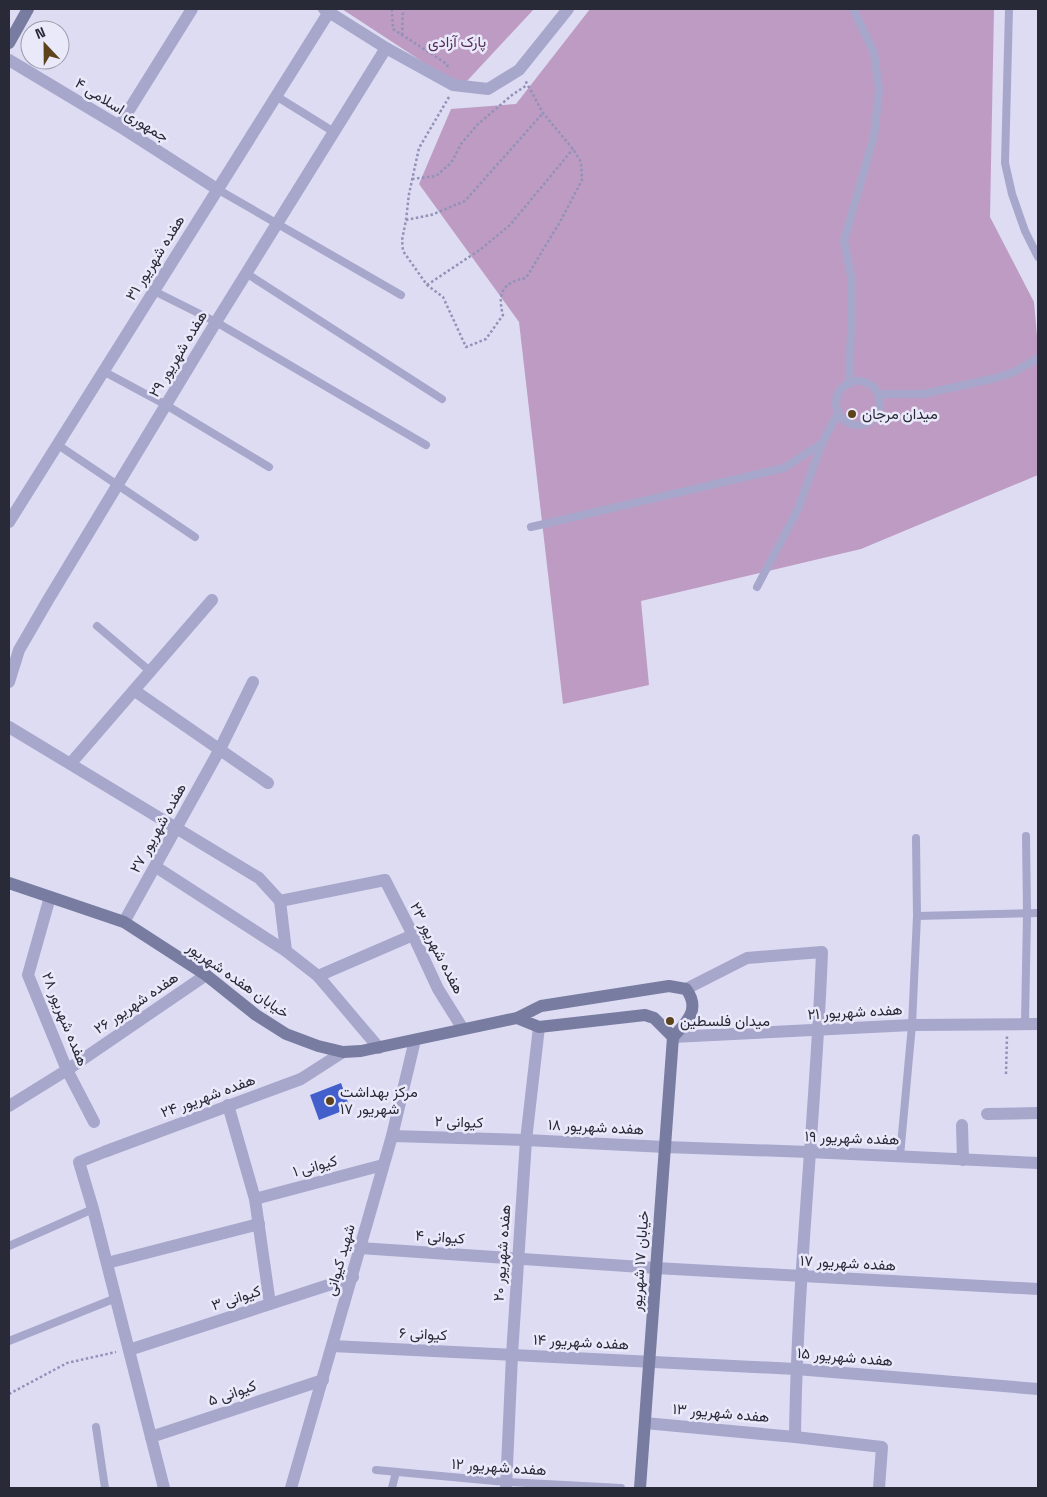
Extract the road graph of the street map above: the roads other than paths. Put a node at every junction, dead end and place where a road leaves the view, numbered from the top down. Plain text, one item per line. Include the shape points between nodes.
1 (28, 9) edge
2 (192, 9) edge
3 (568, 9) edge
4 (853, 9) edge
5 (1009, 9) edge
6 (326, 10) edge
7 (9, 43) edge
8 (386, 48) junction
9 (9, 60) edge
10 (276, 96) junction
11 (118, 126) junction
12 (334, 132) junction
13 (217, 189) junction
14 (277, 223) junction
15 (1038, 257) edge
16 (246, 273) junction
17 (154, 291) junction
18 (401, 295) dead end
19 (216, 322) junction
20 (1038, 358) edge
21 (104, 371) junction
22 (848, 384) junction
23 (878, 394) junction
24 (442, 399) dead end
25 (166, 405) junction
26 (838, 413) junction
27 (822, 443) junction
28 (58, 445) junction
29 (426, 445) dead end
30 (269, 468) dead end
31 (118, 485) junction
32 (9, 522) edge
33 (532, 527) dead end
34 (195, 537) dead end
35 (757, 587) dead end
36 (212, 600) dead end
37 (97, 626) dead end
38 (151, 672) junction
39 (9, 682) edge
40 (253, 682) dead end
41 (135, 691) junction
42 (9, 727) edge
43 (220, 749) junction
44 (71, 764) junction
45 (268, 783) dead end
46 (176, 829) junction
47 (1026, 836) dead end
48 (916, 838) dead end
49 (156, 867) junction
50 (9, 883) edge
51 (50, 897) junction
52 (280, 900) junction
53 (1027, 913) junction
54 (1038, 913) edge
55 (917, 916) junction
56 (124, 922) junction
57 (413, 935) junction
58 (286, 952) junction
59 (206, 975) junction
60 (318, 976) junction
61 (686, 989) junction
62 (518, 1018) junction
63 (1032, 1024) edge
64 (912, 1026) junction
65 (539, 1027) junction
66 (463, 1029) junction
67 (819, 1030) junction
68 (673, 1037) junction
69 (414, 1040) junction
70 (379, 1048) junction
71 (343, 1052) junction
72 (67, 1070) junction
73 (228, 1105) junction
74 (9, 1106) edge
75 (1038, 1113) edge
76 (987, 1114) dead end
77 (94, 1122) dead end
78 (962, 1125) dead end
79 (392, 1136) junction
80 (526, 1140) junction
81 (665, 1147) junction
82 (809, 1152) junction
83 (900, 1156) junction
84 (963, 1160) junction
85 (1038, 1163) edge
86 (383, 1165) junction
87 (256, 1199) junction
88 (93, 1209) junction
89 (259, 1224) junction
90 (9, 1246) edge
91 (360, 1248) junction
92 (518, 1259) junction
93 (107, 1263) junction
94 (656, 1268) junction
95 (801, 1276) junction
96 (353, 1277) junction
97 (1038, 1290) edge
98 (116, 1298) junction
99 (270, 1304) junction
100 (9, 1341) edge
101 (332, 1346) junction
102 (129, 1350) junction
103 (512, 1356) junction
104 (650, 1362) junction
105 (796, 1369) junction
106 (323, 1380) junction
107 (1038, 1389) edge
108 (645, 1423) junction
109 (96, 1427) dead end
110 (151, 1437) junction
111 (795, 1437) junction
112 (376, 1470) dead end
113 (396, 1472) junction
114 (506, 1485) edge
115 (105, 1488) edge
116 (164, 1488) edge
117 (290, 1488) edge
118 (392, 1488) edge
119 (621, 1488) edge
120 (640, 1488) edge
121 (879, 1488) edge

1 - 7 street
2 - 11 street
3 - 8 street via 519,70 488,89 453,85
4 - 22 lane via 874,53 879,90 874,136 844,241 852,302
5 - 15 lane via 1005,163 1012,194
6 - 8 street
6 - 10 street, هفده شهریور ۳۱
8 - 12 street, هفده شهریور ۲۹
9 - 11 street, جمهوری اسلامی ۴
10 - 12 lane
10 - 13 street, هفده شهریور ۳۱
11 - 13 street, جمهوری اسلامی ۴
12 - 14 street, هفده شهریور ۲۹
13 - 14 lane
13 - 17 street, هفده شهریور ۳۱
14 - 16 street, هفده شهریور ۲۹
14 - 18 lane
16 - 19 street, هفده شهریور ۲۹
16 - 24 lane
17 - 19 lane
17 - 21 street, هفده شهریور ۳۱
19 - 25 street, هفده شهریور ۲۹
19 - 29 lane
20 - 23 lane via 996,378 923,394
21 - 25 lane
21 - 28 street, هفده شهریور ۳۱
22 - 23 lane via 865,383
22 - 26 lane via 837,396
23 - 26 lane via 879,411 867,423 851,424
25 - 30 lane
25 - 31 street, هفده شهریور ۲۹
26 - 27 lane
27 - 33 lane via 784,468
27 - 35 lane via 798,509
28 - 31 lane
28 - 32 street, هفده شهریور ۳۱
31 - 34 lane
31 - 39 street, هفده شهریور ۲۹ via 19,650
36 - 38 street
37 - 38 lane
38 - 41 street
40 - 43 street, هفده شهریور ۲۷
41 - 43 street
41 - 44 street
42 - 44 street
43 - 45 street
43 - 46 street, هفده شهریور ۲۷
44 - 46 street
46 - 49 street, هفده شهریور ۲۷
46 - 52 street via 259,878
47 - 53 lane
48 - 55 lane
49 - 56 street, هفده شهریور ۲۷
49 - 58 street
50 - 51 street, خیابان هفده شهریور
51 - 56 street, خیابان هفده شهریور
51 - 72 street, هفده شهریور ۲۸ via 28,975
52 - 57 street, هفده شهریور ۲۳ via 384,880
52 - 58 street
53 - 54 lane
53 - 55 lane
53 - 63 lane
55 - 64 lane
56 - 59 street, خیابان هفده شهریور
57 - 60 street
57 - 66 street, هفده شهریور ۲۳ via 438,989
58 - 60 street
59 - 71 street, خیابان هفده شهریور via 256,1015 286,1034
59 - 72 street, هفده شهریور ۲۶
60 - 70 street
61 - 62 street via 669,986 541,1006
61 - 67 street via 747,958 822,952
61 - 68 street via 691,996 689,1020
62 - 65 street
62 - 66 street, خیابان هفده شهریور
63 - 64 street, هفده شهریور ۲۱
64 - 67 street, هفده شهریور ۲۱
64 - 83 lane
65 - 68 street via 644,1016 654,1018
65 - 80 street, هفده شهریور ۲۰
66 - 69 street, خیابان هفده شهریور
67 - 68 street, هفده شهریور ۲۱
67 - 82 street
68 - 81 street, خیابان ۱۷ شهریور
69 - 70 street, خیابان هفده شهریور
69 - 79 street, شهید کیوانی
70 - 71 street, خیابان هفده شهریور
71 - 73 street, هفده شهریور ۲۴ via 301,1079
72 - 74 street, هفده شهریور ۲۶
72 - 77 street, هفده شهریور ۲۸
73 - 87 street
73 - 88 street, هفده شهریور ۲۴ via 79,1162
75 - 76 street
78 - 84 street
79 - 80 street, کیوانی ۲
79 - 86 street, شهید کیوانی
80 - 81 street, هفده شهریور ۱۸
80 - 92 street, هفده شهریور ۲۰
81 - 82 street, هفده شهریور ۱۹
81 - 94 street, خیابان ۱۷ شهریور
82 - 83 street, هفده شهریور ۱۹
82 - 95 street
83 - 84 street, هفده شهریور ۱۹
84 - 85 street, هفده شهریور ۱۹
86 - 87 street, کیوانی ۱
86 - 91 street, شهید کیوانی
87 - 89 street
88 - 90 lane
88 - 93 street
89 - 93 street
89 - 99 street
91 - 92 street, کیوانی ۴
91 - 96 street, شهید کیوانی
92 - 94 street, کیوانی ۴
92 - 103 street, هفده شهریور ۲۰
93 - 98 street
94 - 95 street, هفده شهریور ۱۷
94 - 104 street, خیابان ۱۷ شهریور
95 - 97 street, هفده شهریور ۱۷
95 - 105 street
96 - 99 street, کیوانی ۳
96 - 101 street, شهید کیوانی
98 - 100 lane
98 - 102 street
99 - 102 street, کیوانی ۳
101 - 103 street, کیوانی ۶
101 - 106 street, شهید کیوانی
102 - 110 street
103 - 104 street, هفده شهریور ۱۴
103 - 114 street, هفده شهریور ۲۰
104 - 105 street, هفده شهریور ۱۵
104 - 108 street, خیابان ۱۷ شهریور
105 - 107 street, هفده شهریور ۱۵
105 - 111 street
106 - 110 street, کیوانی ۵
106 - 117 street, شهید کیوانی
108 - 111 street, هفده شهریور ۱۳
108 - 120 street, خیابان ۱۷ شهریور
109 - 115 lane
110 - 116 street
111 - 121 street, هفده شهریور ۱۳ via 882,1448
112 - 113 lane, هفده شهریور ۱۲
113 - 114 lane, هفده شهریور ۱۲
113 - 118 lane
114 - 119 lane, هفده شهریور ۱۲

